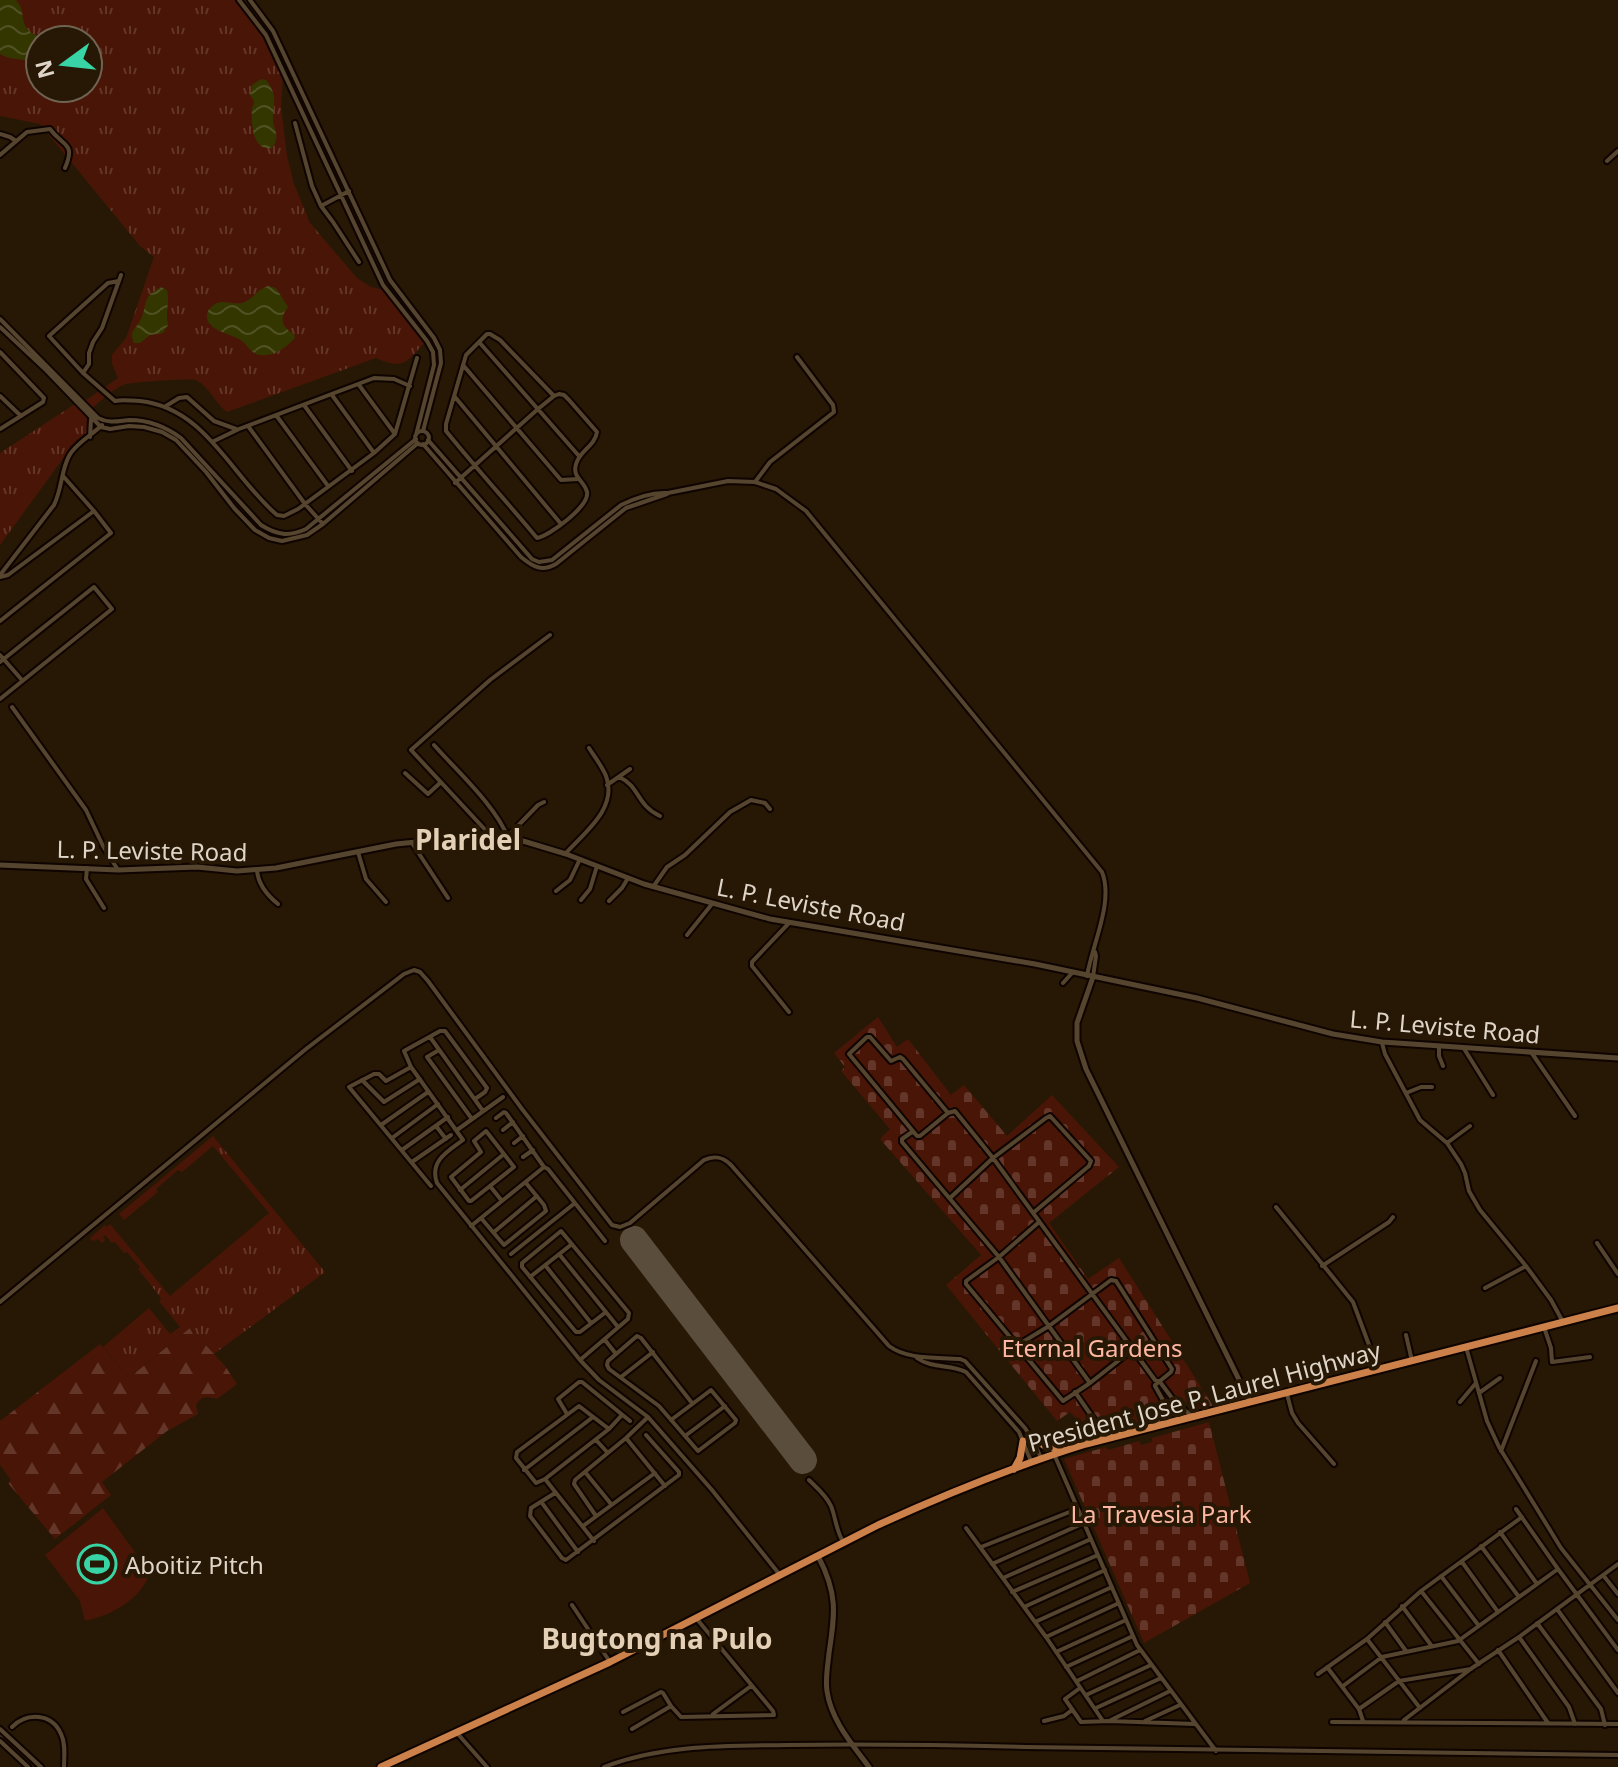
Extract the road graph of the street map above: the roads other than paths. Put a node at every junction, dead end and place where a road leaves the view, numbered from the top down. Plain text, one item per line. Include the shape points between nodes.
1 (239, 0) edge
2 (250, 0) edge
3 (295, 123) dead end
4 (0, 134) edge
5 (16, 142) junction
6 (1618, 151) edge
7 (0, 155) edge
8 (1607, 161) dead end
9 (65, 168) dead end
10 (349, 191) junction
11 (342, 196) junction
12 (321, 206) junction
13 (359, 262) dead end
14 (0, 319) edge
15 (0, 327) edge
16 (479, 342) junction
17 (1, 353) edge
18 (797, 357) dead end
19 (417, 358) dead end
20 (463, 365) junction
21 (83, 373) junction
22 (359, 385) junction
23 (410, 386) junction
24 (332, 395) junction
25 (0, 396) edge
26 (554, 396) junction
27 (455, 397) junction
28 (304, 405) junction
29 (166, 407) junction
30 (538, 409) junction
31 (276, 415) junction
32 (21, 416) junction
33 (91, 419) junction
34 (105, 422) junction
35 (248, 426) junction
36 (101, 427) junction
37 (518, 428) junction
38 (0, 429) edge
39 (239, 429) junction
40 (423, 431) junction
41 (395, 434) junction
42 (90, 438) junction
43 (420, 440) junction
44 (213, 441) junction
45 (497, 447) junction
46 (374, 453) junction
47 (579, 456) junction
48 (474, 465) junction
49 (352, 471) junction
50 (63, 476) junction
51 (461, 477) junction
52 (578, 479) junction
53 (755, 482) junction
54 (455, 483) junction
55 (328, 486) junction
56 (668, 493) junction
57 (305, 504) junction
58 (94, 511) junction
59 (318, 520) junction
60 (323, 524) junction
61 (561, 524) junction
62 (0, 576) edge
63 (0, 621) edge
64 (550, 635) dead end
65 (1, 659) edge
66 (22, 681) junction
67 (0, 699) edge
68 (12, 707) dead end
69 (434, 745) dead end
70 (589, 748) dead end
71 (630, 769) dead end
72 (405, 773) dead end
73 (619, 777) junction
74 (441, 782) junction
75 (607, 785) junction
76 (544, 802) dead end
77 (770, 809) dead end
78 (660, 816) dead end
79 (493, 838) junction
80 (508, 838) junction
81 (412, 843) junction
82 (358, 852) junction
83 (566, 854) junction
84 (580, 859) junction
85 (0, 865) edge
86 (597, 866) junction
87 (87, 868) junction
88 (257, 869) junction
89 (118, 870) junction
90 (628, 878) junction
91 (653, 887) junction
92 (556, 891) dead end
93 (448, 898) dead end
94 (581, 900) dead end
95 (609, 901) dead end
96 (386, 902) dead end
97 (278, 904) dead end
98 (712, 904) junction
99 (104, 908) dead end
100 (789, 922) junction
101 (687, 935) dead end
102 (1073, 972) junction
103 (1090, 976) junction
104 (1063, 983) dead end
105 (789, 1012) dead end
106 (430, 1037) junction
107 (1382, 1042) junction
108 (1439, 1046) junction
109 (1463, 1047) junction
110 (439, 1049) junction
111 (1530, 1050) junction
112 (1618, 1058) edge
113 (1443, 1066) dead end
114 (411, 1067) junction
115 (420, 1079) junction
116 (362, 1080) junction
117 (1432, 1087) dead end
118 (429, 1091) junction
119 (1406, 1093) junction
120 (1493, 1095) dead end
121 (503, 1097) dead end
122 (475, 1099) junction
123 (438, 1104) junction
124 (483, 1111) junction
125 (948, 1113) junction
126 (1575, 1116) dead end
127 (448, 1117) junction
128 (496, 1118) dead end
129 (472, 1119) junction
130 (513, 1122) junction
131 (381, 1125) junction
132 (436, 1126) junction
133 (1470, 1126) dead end
134 (457, 1130) junction
135 (503, 1130) dead end
136 (912, 1132) junction
137 (451, 1135) dead end
138 (523, 1136) junction
139 (392, 1138) junction
140 (446, 1139) junction
141 (514, 1143) dead end
142 (1447, 1143) junction
143 (402, 1150) junction
144 (533, 1150) junction
145 (504, 1154) junction
146 (523, 1157) dead end
147 (993, 1158) junction
148 (412, 1162) junction
149 (544, 1168) junction
150 (526, 1183) junction
151 (431, 1186) dead end
152 (490, 1186) junction
153 (460, 1190) junction
154 (537, 1196) junction
155 (950, 1198) junction
156 (502, 1201) junction
157 (575, 1203) junction
158 (1276, 1207) dead end
159 (1033, 1213) junction
160 (1393, 1217) dead end
161 (481, 1218) junction
162 (1039, 1222) junction
163 (471, 1226) junction
164 (494, 1232) junction
165 (605, 1241) dead end
166 (572, 1243) junction
167 (1597, 1243) dead end
168 (511, 1254) dead end
169 (559, 1254) junction
170 (999, 1257) junction
171 (545, 1265) junction
172 (1322, 1266) junction
173 (1526, 1266) junction
174 (1618, 1274) edge
175 (530, 1277) junction
176 (1485, 1288) dead end
177 (1092, 1293) junction
178 (0, 1302) edge
179 (1618, 1308) edge
180 (606, 1312) junction
181 (1564, 1322) junction
182 (591, 1323) junction
183 (1049, 1326) junction
184 (618, 1327) junction
185 (1544, 1327) junction
186 (1406, 1335) dead end
187 (605, 1340) junction
188 (1016, 1346) junction
189 (1466, 1347) junction
190 (1132, 1350) junction
191 (653, 1352) junction
192 (616, 1354) junction
193 (915, 1356) junction
194 (1590, 1357) dead end
195 (944, 1358) junction
196 (580, 1360) junction
197 (1412, 1361) junction
198 (1536, 1361) dead end
199 (943, 1367) junction
200 (1378, 1370) junction
201 (621, 1377) junction
202 (1500, 1378) dead end
203 (1156, 1382) junction
204 (1090, 1383) junction
205 (1476, 1383) junction
206 (1075, 1392) junction
207 (1287, 1393) junction
208 (1479, 1393) junction
209 (1175, 1402) junction
210 (1460, 1402) dead end
211 (692, 1403) junction
212 (1250, 1403) junction
213 (725, 1406) junction
214 (1162, 1407) junction
215 (567, 1414) junction
216 (622, 1415) junction
217 (593, 1417) junction
218 (648, 1417) junction
219 (1194, 1417) junction
220 (671, 1420) junction
221 (630, 1421) dead end
222 (1155, 1427) junction
223 (609, 1429) junction
224 (1102, 1431) dead end
225 (646, 1435) dead end
226 (685, 1436) junction
227 (626, 1438) junction
228 (1027, 1438) junction
229 (596, 1440) junction
230 (1065, 1451) junction
231 (1501, 1451) junction
232 (607, 1452) junction
233 (1054, 1454) junction
234 (1041, 1459) junction
235 (1032, 1462) junction
236 (1334, 1464) dead end
237 (1014, 1469) junction
238 (524, 1470) junction
239 (585, 1472) junction
240 (655, 1473) junction
241 (545, 1479) junction
242 (809, 1480) dead end
243 (665, 1486) junction
244 (555, 1493) junction
245 (541, 1502) junction
246 (611, 1505) junction
247 (1077, 1509) junction
248 (1516, 1509) dead end
249 (596, 1516) junction
250 (1522, 1517) junction
251 (1084, 1523) junction
252 (583, 1526) junction
253 (966, 1528) dead end
254 (1500, 1532) junction
255 (1091, 1539) junction
256 (594, 1541) junction
257 (844, 1543) junction
258 (1481, 1546) junction
259 (981, 1547) junction
260 (578, 1552) junction
261 (1098, 1555) junction
262 (818, 1556) junction
263 (1462, 1561) junction
264 (992, 1564) junction
265 (1618, 1564) edge
266 (1558, 1569) junction
267 (1105, 1570) junction
268 (780, 1575) junction
269 (1603, 1575) junction
270 (1441, 1576) junction
271 (1003, 1578) junction
272 (1537, 1584) junction
273 (1590, 1584) junction
274 (1112, 1587) junction
275 (1421, 1591) junction
276 (1012, 1592) junction
277 (1576, 1594) junction
278 (1618, 1594) edge
279 (1519, 1597) junction
280 (1119, 1603) junction
281 (572, 1605) dead end
282 (1402, 1606) junction
283 (1024, 1607) junction
284 (1557, 1609) junction
285 (1498, 1612) junction
286 (696, 1618) junction
287 (1126, 1620) junction
288 (1618, 1620) edge
289 (1035, 1622) junction
290 (1385, 1622) junction
291 (1537, 1623) junction
292 (1479, 1626) junction
293 (1133, 1636) junction
294 (1046, 1637) junction
295 (1519, 1637) junction
296 (1367, 1639) junction
297 (1458, 1641) junction
298 (1431, 1645) junction
299 (1140, 1650) junction
300 (1498, 1650) junction
301 (1618, 1650) edge
302 (1406, 1651) junction
303 (1056, 1652) junction
304 (1382, 1657) junction
305 (610, 1662) junction
306 (1479, 1664) junction
307 (1151, 1665) junction
308 (1066, 1667) junction
309 (1327, 1667) junction
310 (1472, 1668) junction
311 (1318, 1674) dead end
312 (1161, 1678) junction
313 (1077, 1681) junction
314 (1399, 1681) junction
315 (752, 1685) junction
316 (1343, 1686) junction
317 (1080, 1688) junction
318 (1170, 1691) junction
319 (1618, 1693) edge
320 (1086, 1695) junction
321 (1180, 1705) junction
322 (671, 1706) junction
323 (1096, 1708) junction
324 (1420, 1708) junction
325 (1359, 1709) junction
326 (1072, 1710) junction
327 (623, 1712) dead end
328 (711, 1715) junction
329 (1044, 1721) dead end
330 (1106, 1721) junction
331 (1363, 1721) junction
332 (1143, 1722) junction
333 (1332, 1722) dead end
334 (1402, 1722) junction
335 (1548, 1723) junction
336 (1195, 1724) junction
337 (1575, 1724) junction
338 (1618, 1724) edge
339 (1605, 1725) junction
340 (12, 1727) tunnel mouth
341 (0, 1729) edge
342 (632, 1729) dead end
343 (455, 1731) junction
344 (0, 1741) edge
345 (851, 1744) junction
346 (1216, 1751) junction
347 (1618, 1755) edge
348 (28, 1767) edge
349 (41, 1767) edge
350 (64, 1767) edge
351 (381, 1767) edge
352 (487, 1767) edge
353 (604, 1767) edge
354 (869, 1767) edge

1 - 11 street via 266,35
2 - 10 street via 273,31
3 - 12 street
4 - 5 street
5 - 7 street
5 - 9 street via 27,132 50,129 69,148
6 - 8 street
10 - 11 street
10 - 40 street via 390,280 440,350
11 - 12 street
11 - 43 street via 383,285 435,357
12 - 13 street
14 - 34 street
15 - 33 street
16 - 20 street
16 - 26 street via 490,334 500,340
16 - 30 street
17 - 32 street via 44,396
18 - 53 street via 834,412 770,462
19 - 23 street
20 - 27 street
20 - 37 street
21 - 21 street via 89,364 120,278 49,336
21 - 29 street via 115,401
22 - 23 street via 374,378
22 - 24 street
22 - 41 street
23 - 41 street
24 - 28 street
24 - 46 street
25 - 32 street
26 - 30 street
26 - 47 street via 564,395 597,432
27 - 45 street
27 - 48 street via 446,431
28 - 31 street
28 - 49 street
29 - 39 street via 187,397 214,421
29 - 44 street
30 - 37 street
30 - 47 street
31 - 35 street
31 - 55 street
32 - 38 street
33 - 36 street
33 - 42 street
34 - 36 street
34 - 59 street via 141,421 171,431 271,532 294,534
35 - 39 street
35 - 57 street
36 - 42 street
36 - 60 street via 144,427 176,440 234,508 269,538 296,539
37 - 45 street
37 - 52 street via 561,480
39 - 44 street
40 - 43 street
40 - 43 street via 429,436
41 - 46 street
42 - 50 street via 71,452
43 - 51 street
43 - 54 street
43 - 59 street
43 - 60 street
44 - 57 street via 277,515
45 - 48 street
45 - 61 street
46 - 49 street
47 - 52 street
48 - 51 street
48 - 61 street via 537,538
49 - 55 street
50 - 58 street
50 - 62 street via 54,505
51 - 54 street
51 - 56 street via 539,562 552,560 621,505
52 - 61 street via 587,492 586,501
53 - 56 street via 728,481
53 - 103 street via 776,489 806,511 1102,872 1107,887
54 - 56 street via 521,557 538,568 556,564 626,508
55 - 57 street
57 - 59 street
58 - 62 street
58 - 63 street via 111,533
59 - 60 street
64 - 74 street via 411,750
65 - 66 street
65 - 66 street via 94,587 112,609
66 - 67 street
68 - 89 street via 86,810
69 - 80 street via 477,792
70 - 75 street
71 - 73 street
72 - 74 street via 428,794
73 - 75 street
73 - 78 street
74 - 79 street
75 - 83 street via 606,806
76 - 80 street
77 - 91 street via 751,800 730,812 667,867
79 - 80 main road, L. P. Leviste Road
79 - 81 main road, L. P. Leviste Road
80 - 83 main road, L. P. Leviste Road
81 - 82 main road, L. P. Leviste Road
81 - 93 street
82 - 88 main road, L. P. Leviste Road
82 - 96 street via 366,879
83 - 84 main road, L. P. Leviste Road
84 - 86 main road, L. P. Leviste Road
84 - 92 street via 570,880
85 - 87 main road, L. P. Leviste Road
86 - 90 main road, L. P. Leviste Road
86 - 94 street
87 - 89 main road, L. P. Leviste Road
87 - 99 street via 86,879
88 - 89 main road, L. P. Leviste Road
88 - 97 street via 258,880
90 - 91 main road, L. P. Leviste Road
90 - 95 street
91 - 98 main road, L. P. Leviste Road
98 - 100 main road, L. P. Leviste Road
98 - 101 street
100 - 102 main road, L. P. Leviste Road
100 - 105 street via 752,966
102 - 103 main road, L. P. Leviste Road
102 - 104 street
103 - 107 main road, L. P. Leviste Road
103 - 212 main road via 1077,1023 1086,1069
106 - 110 street
106 - 114 street via 404,1051
106 - 122 street via 445,1031 487,1088
107 - 108 main road, L. P. Leviste Road
107 - 119 street
108 - 109 main road, L. P. Leviste Road
108 - 113 street
109 - 111 main road, L. P. Leviste Road
109 - 120 street
110 - 122 street
110 - 129 street via 427,1057
111 - 112 main road, L. P. Leviste Road
111 - 126 street
114 - 115 street
114 - 116 street via 386,1081 379,1074
115 - 116 street via 384,1102
115 - 118 street
116 - 131 street via 349,1087
117 - 119 street
118 - 123 street
118 - 131 street
119 - 142 street via 1420,1120
121 - 124 street
122 - 124 street
123 - 127 street
123 - 139 street
124 - 129 street
125 - 136 street via 920,1136
125 - 136 street via 903,1059 891,1061 867,1037 849,1055
125 - 147 street via 955,1111
127 - 132 street
127 - 134 street
128 - 130 street via 504,1112
129 - 134 street
130 - 135 street
130 - 138 street
131 - 139 street
132 - 140 street
132 - 143 street
133 - 142 street
134 - 163 street via 463,1140 439,1159 434,1176
136 - 155 street via 902,1142
137 - 140 street
138 - 141 street
138 - 144 street
139 - 143 street
140 - 148 street
142 - 173 street via 1480,1210
143 - 148 street
144 - 146 street
144 - 149 street
145 - 152 street via 514,1167
145 - 153 street
145 - 153 street via 486,1131 474,1141 481,1152 451,1177
147 - 155 street
147 - 159 street
147 - 159 street via 1050,1116 1091,1161
148 - 151 street
149 - 150 street
149 - 157 street
150 - 154 street
150 - 156 street
152 - 153 street via 471,1201
152 - 156 street
154 - 164 street
154 - 164 street via 546,1211 504,1245
155 - 170 street
156 - 161 street
157 - 165 street
157 - 168 street
158 - 172 street
159 - 162 street
160 - 172 street
161 - 163 street
161 - 164 street
162 - 170 street
162 - 177 street
163 - 196 street
166 - 169 street
166 - 175 street via 560,1232 522,1263
166 - 184 street via 630,1316
167 - 174 street
169 - 171 street
169 - 180 street
170 - 183 street
170 - 188 street via 966,1282
171 - 175 street
171 - 182 street
172 - 200 street via 1353,1302
173 - 176 street
173 - 181 street
175 - 182 street via 578,1333
177 - 183 street
177 - 190 street
177 - 203 street via 1116,1281 1172,1369
178 - 193 street via 306,1049 414,970 428,981 612,1225 630,1223 704,1160 723,1158 889,1346
179 - 181 highway, President Jose P. Laurel Highway
180 - 182 street
180 - 184 street
181 - 185 highway, President Jose P. Laurel Highway
183 - 188 street
183 - 204 street
184 - 187 street
185 - 189 highway, President Jose P. Laurel Highway
185 - 194 street via 1552,1362
186 - 197 street
187 - 192 street
187 - 196 street
188 - 206 street via 1059,1398 1063,1401
189 - 197 highway, President Jose P. Laurel Highway
189 - 205 street
190 - 203 street
190 - 204 street
191 - 192 street via 637,1336
191 - 201 street
191 - 211 street
192 - 201 street via 607,1365
193 - 195 street
193 - 199 street
195 - 199 street
195 - 228 street via 965,1361
196 - 218 street
197 - 200 highway, President Jose P. Laurel Highway
198 - 231 street
199 - 228 street via 963,1369
200 - 207 highway, President Jose P. Laurel Highway
201 - 220 street
202 - 208 street
203 - 209 street
203 - 214 street
204 - 206 street
205 - 208 street
205 - 210 street
206 - 224 street
207 - 212 highway, President Jose P. Laurel Highway
207 - 236 street via 1298,1423
208 - 231 street
209 - 214 street
209 - 219 street
211 - 213 street via 711,1390
211 - 220 street
212 - 219 highway, President Jose P. Laurel Highway
213 - 226 street
213 - 226 street via 735,1423 701,1450
214 - 222 street
215 - 216 street via 558,1399 582,1382
215 - 217 street via 579,1406
215 - 238 street via 517,1452
216 - 221 street
216 - 223 street
217 - 223 street
217 - 238 street
218 - 227 street
218 - 268 street
219 - 222 highway, President Jose P. Laurel Highway
220 - 226 street
222 - 230 highway, President Jose P. Laurel Highway
223 - 229 street
225 - 243 street via 679,1472
227 - 232 street
227 - 240 street
228 - 230 highway
228 - 234 street
228 - 235 street
228 - 237 highway
229 - 232 street
229 - 241 street
230 - 233 highway, President Jose P. Laurel Highway
231 - 273 street via 1561,1548
232 - 239 street
233 - 234 highway, President Jose P. Laurel Highway
233 - 247 street
234 - 235 highway, President Jose P. Laurel Highway
235 - 237 highway, President Jose P. Laurel Highway
237 - 257 highway, President Jose P. Laurel Highway
238 - 241 street via 536,1483
239 - 246 street
239 - 249 street via 574,1484
240 - 243 street
240 - 246 street
241 - 244 street
242 - 257 street via 831,1505
243 - 256 street
244 - 245 street
244 - 252 street
245 - 260 street
245 - 260 street via 531,1508 530,1516 562,1558
246 - 249 street
247 - 251 street
247 - 259 street
248 - 250 street
249 - 252 street
250 - 254 street
250 - 266 street
251 - 255 street
251 - 264 street
252 - 256 street
253 - 259 street
254 - 258 street
254 - 272 street
255 - 261 street
255 - 271 street
256 - 260 street
257 - 262 highway, President Jose P. Laurel Highway
258 - 263 street
258 - 279 street
259 - 264 street
261 - 267 street
261 - 276 street
262 - 268 highway, President Jose P. Laurel Highway
262 - 345 main road via 835,1612 826,1689
263 - 270 street
263 - 285 street
264 - 271 street
265 - 269 street
266 - 272 street
266 - 277 street
267 - 274 street
267 - 283 street
268 - 286 highway, President Jose P. Laurel Highway
269 - 273 street
269 - 278 street
270 - 275 street
270 - 292 street
271 - 276 street
272 - 279 street
273 - 277 street
273 - 288 street
274 - 280 street
274 - 289 street
275 - 282 street
275 - 297 street
276 - 283 street
277 - 284 street
277 - 301 street
279 - 285 street
280 - 287 street
280 - 294 street
281 - 305 street
282 - 290 street
282 - 298 street
283 - 289 street
284 - 291 street
284 - 319 street
285 - 292 street
286 - 305 highway, President Jose P. Laurel Highway
286 - 315 street
287 - 293 street
287 - 303 street
289 - 294 street
290 - 296 street
290 - 302 street
291 - 295 street
291 - 339 street via 1601,1709
292 - 297 street
293 - 299 street
293 - 308 street
294 - 303 street
295 - 300 street
295 - 337 street via 1569,1707
296 - 304 street
296 - 309 street
297 - 298 street
297 - 306 street
298 - 302 street
299 - 307 street
299 - 313 street
300 - 306 street
300 - 335 street
302 - 304 street
303 - 308 street
304 - 314 street
304 - 316 street
305 - 343 highway, President Jose P. Laurel Highway
306 - 310 street
307 - 312 street
307 - 320 street
308 - 313 street
309 - 311 street
309 - 316 street
310 - 314 street
310 - 324 street
312 - 318 street
312 - 323 street
313 - 317 street
314 - 324 street
314 - 325 street
315 - 328 street
315 - 328 street via 774,1715
316 - 325 street
317 - 320 street
317 - 326 street via 1065,1699
318 - 321 street
318 - 330 street
320 - 323 street
321 - 332 street
321 - 336 street
322 - 327 street via 661,1692
322 - 328 street via 681,1717
322 - 342 street
323 - 330 street
324 - 334 street
325 - 331 street
326 - 329 street
326 - 330 street via 1081,1722
330 - 332 street
331 - 333 street
331 - 334 street
332 - 336 street
334 - 335 street
335 - 337 street
336 - 346 street
337 - 339 street
338 - 339 street
340 - 350 street via 30,1717 51,1721 63,1740
341 - 349 street
343 - 351 highway, President Jose P. Laurel Highway
343 - 352 street
344 - 348 street
345 - 346 street
345 - 353 street via 669,1749
345 - 354 main road
346 - 347 street

